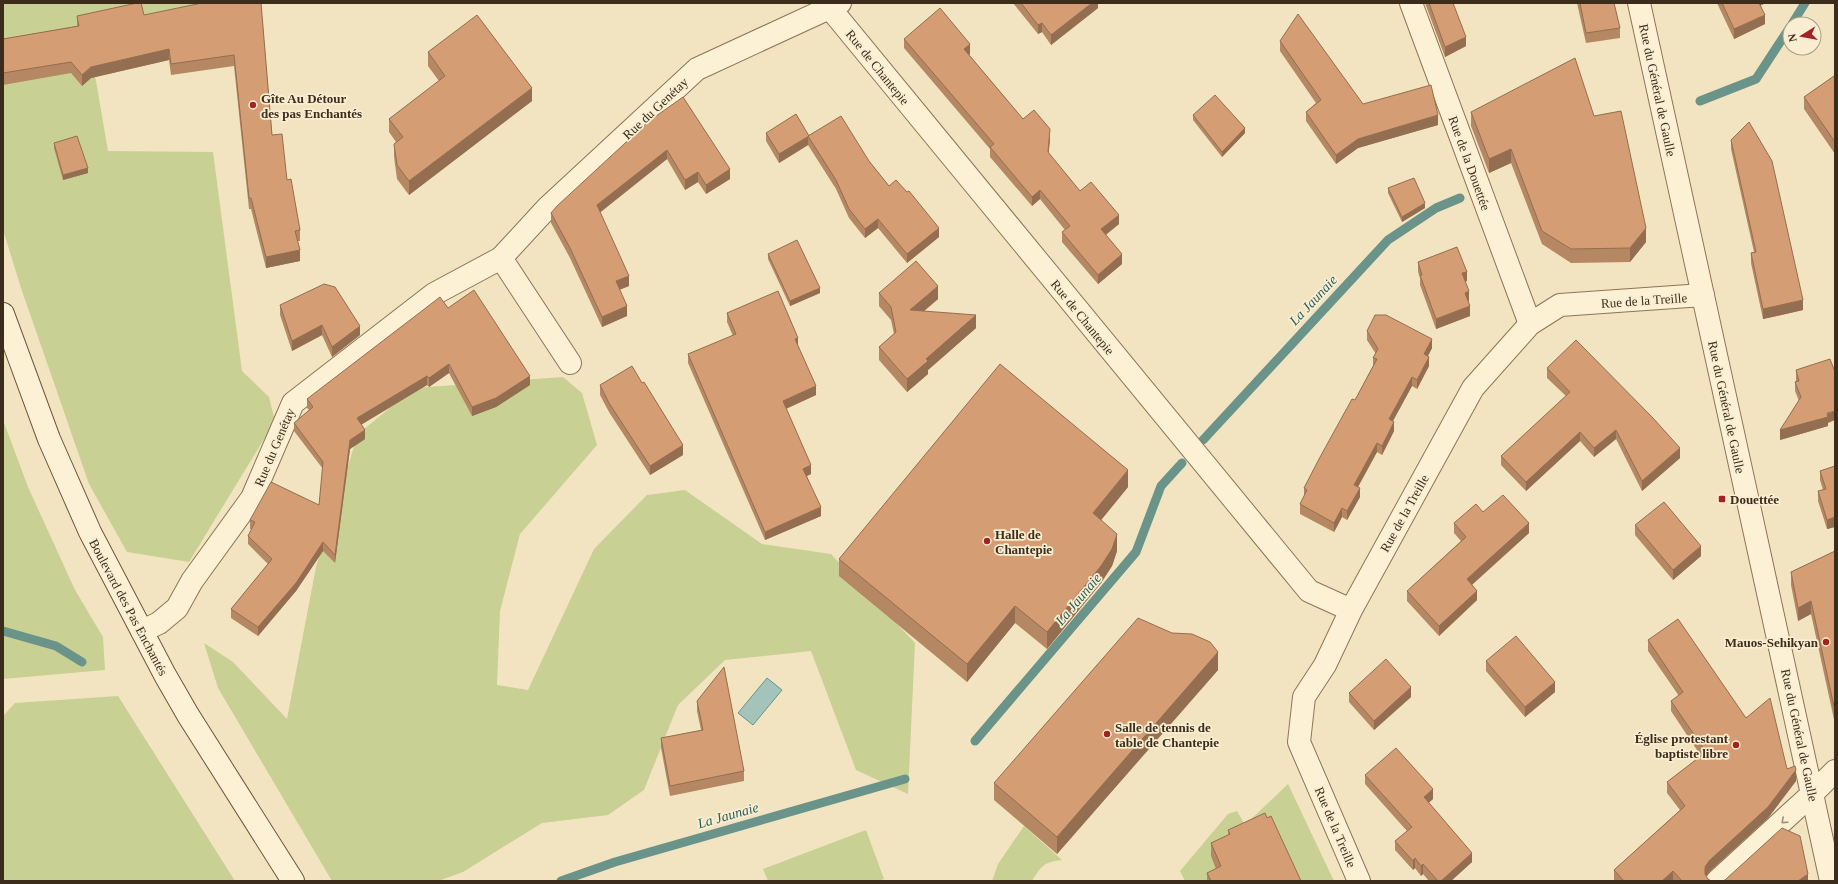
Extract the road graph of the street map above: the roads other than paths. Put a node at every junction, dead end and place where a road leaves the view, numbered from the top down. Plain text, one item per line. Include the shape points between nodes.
1 (1411, 3) edge
2 (1639, 3) edge
3 (835, 5) edge
4 (501, 258) junction
5 (1702, 295) junction
6 (3, 314) edge
7 (1530, 324) junction
8 (570, 363) dead end
9 (1351, 610) junction
10 (142, 631) junction
11 (1835, 771) edge
12 (1812, 794) junction
13 (293, 881) edge
14 (1359, 881) edge
15 (1717, 881) edge
16 (1831, 881) edge

1 - 7 street, Rue de la Douettée
2 - 5 street, Rue du Général de Gaulle
3 - 4 street, Rue du Genétay via 697,69 548,207
3 - 9 street, Rue de Chantepie via 1309,591
4 - 8 street
4 - 10 street, Rue du Genétay via 434,294 293,403 252,498 192,581 177,608 159,623
5 - 7 street, Rue de la Treille via 1560,305
5 - 12 street, Rue du Général de Gaulle
6 - 10 street, Boulevard des Pas Enchantés via 49,439 90,532
7 - 9 street, Rue de la Treille via 1473,388
9 - 14 street, Rue de la Treille via 1325,665 1304,697 1299,742
10 - 13 street, Boulevard des Pas Enchantés via 188,715
11 - 12 street
12 -> 15 street
12 - 16 street, Rue du Général de Gaulle

